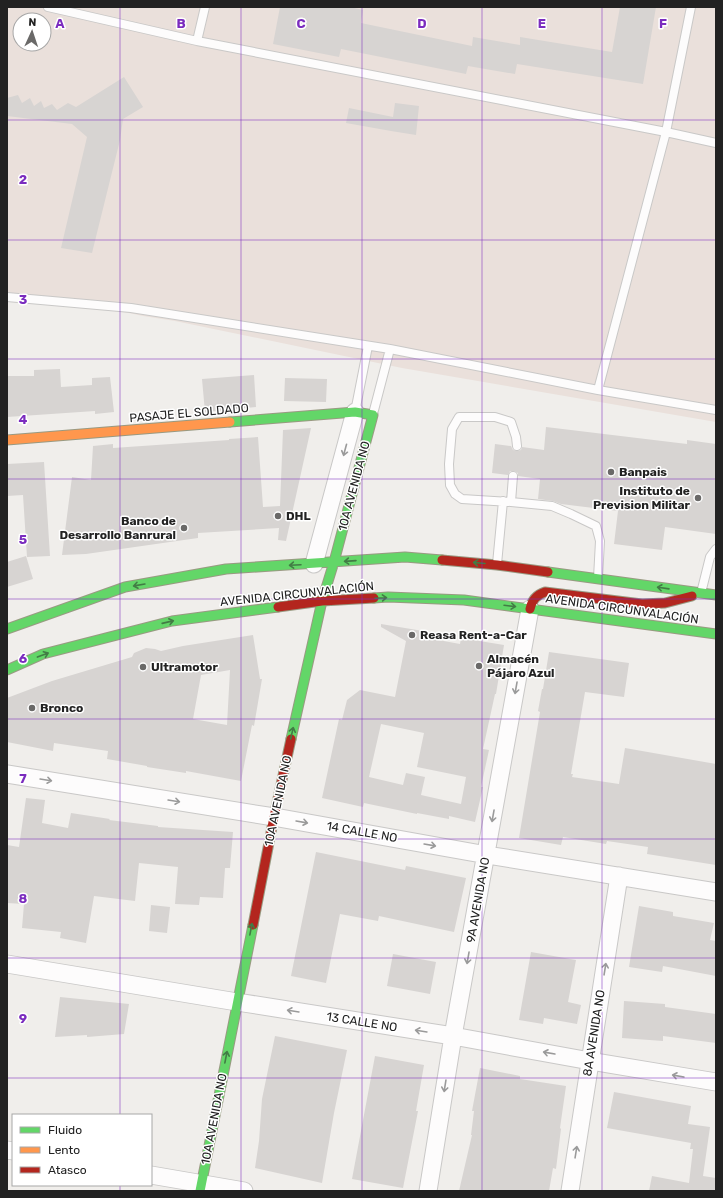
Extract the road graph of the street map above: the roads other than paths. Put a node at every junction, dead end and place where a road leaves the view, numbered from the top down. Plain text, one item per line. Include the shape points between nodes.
1 (48, 7) edge
2 (205, 7) edge
3 (691, 7) edge
4 (197, 41) junction
5 (666, 132) junction
6 (716, 143) edge
7 (7, 297) edge
8 (368, 346) junction
9 (390, 349) junction
10 (598, 390) junction
11 (716, 410) edge
12 (355, 412) junction
13 (373, 415) junction
14 (7, 440) edge
15 (517, 446) dead end
16 (513, 476) dead end
17 (507, 502) junction
18 (716, 549) edge
19 (334, 562) junction
20 (314, 564) junction
21 (497, 565) junction
22 (598, 579) junction
23 (700, 593) junction
24 (716, 595) edge
25 (322, 601) junction
26 (530, 609) junction
27 (7, 629) edge
28 (716, 634) edge
29 (7, 670) edge
30 (7, 774) edge
31 (274, 817) junction
32 (487, 855) junction
33 (619, 876) junction
34 (716, 892) edge
35 (7, 964) edge
36 (237, 1002) junction
37 (453, 1036) junction
38 (590, 1061) junction
39 (716, 1082) edge
40 (152, 1175) edge
41 (201, 1187) edge
42 (244, 1191) edge
43 (428, 1191) edge
44 (570, 1191) edge

1 - 4 lane
2 - 4 lane
3 - 5 lane
4 - 5 lane
5 - 6 lane
5 - 10 lane
7 - 8 lane via 131,308
8 - 9 lane
8 - 12 lane
9 - 10 lane
9 - 13 lane
10 - 11 lane
12 - 13 main road, PASAJE EL SOLDADO
12 - 14 main road, PASAJE EL SOLDADO
12 -> 20 street, 10A AVENIDA NO
13 - 19 main road, 10A AVENIDA NO
15 - 17 lane via 511,422 495,417 459,417 452,429 449,464 450,485 455,494 462,499
16 - 17 lane
17 - 21 lane
17 - 22 lane via 552,506 596,526 600,541
18 - 23 lane via 710,557
19 - 20 main road
21 -> 19 main road via 405,557
19 - 25 main road, 10A AVENIDA NO
20 -> 27 main road via 226,569 125,587
21 - 22 main road
23 -> 22 main road
23 - 24 main road
23 - 26 main road via 665,603 642,604 545,592 534,599
25 -> 26 main road, AVENIDA CIRCUNVALACIÓN via 388,597 464,600
29 -> 25 main road, AVENIDA CIRCUNVALACIÓN via 43,654 172,621
31 -> 25 main road, 10A AVENIDA NO
26 - 28 main road, AVENIDA CIRCUNVALACIÓN
26 -> 32 street, 9A AVENIDA NO
30 -> 31 street, 14 CALLE NO
31 -> 32 street, 14 CALLE NO
36 -> 31 main road, 10A AVENIDA NO
32 - 33 street, 14 CALLE NO
32 -> 37 street, 9A AVENIDA NO
33 - 34 street, 14 CALLE NO
38 -> 33 street, 8A AVENIDA NO
35 - 36 street, 13 CALLE NO
37 -> 36 street, 13 CALLE NO
41 -> 36 main road, 10A AVENIDA NO
38 -> 37 street, 13 CALLE NO
37 -> 43 street, 9A AVENIDA NO
39 -> 38 street, 13 CALLE NO
44 -> 38 street, 8A AVENIDA NO
40 - 41 street
41 - 42 street

